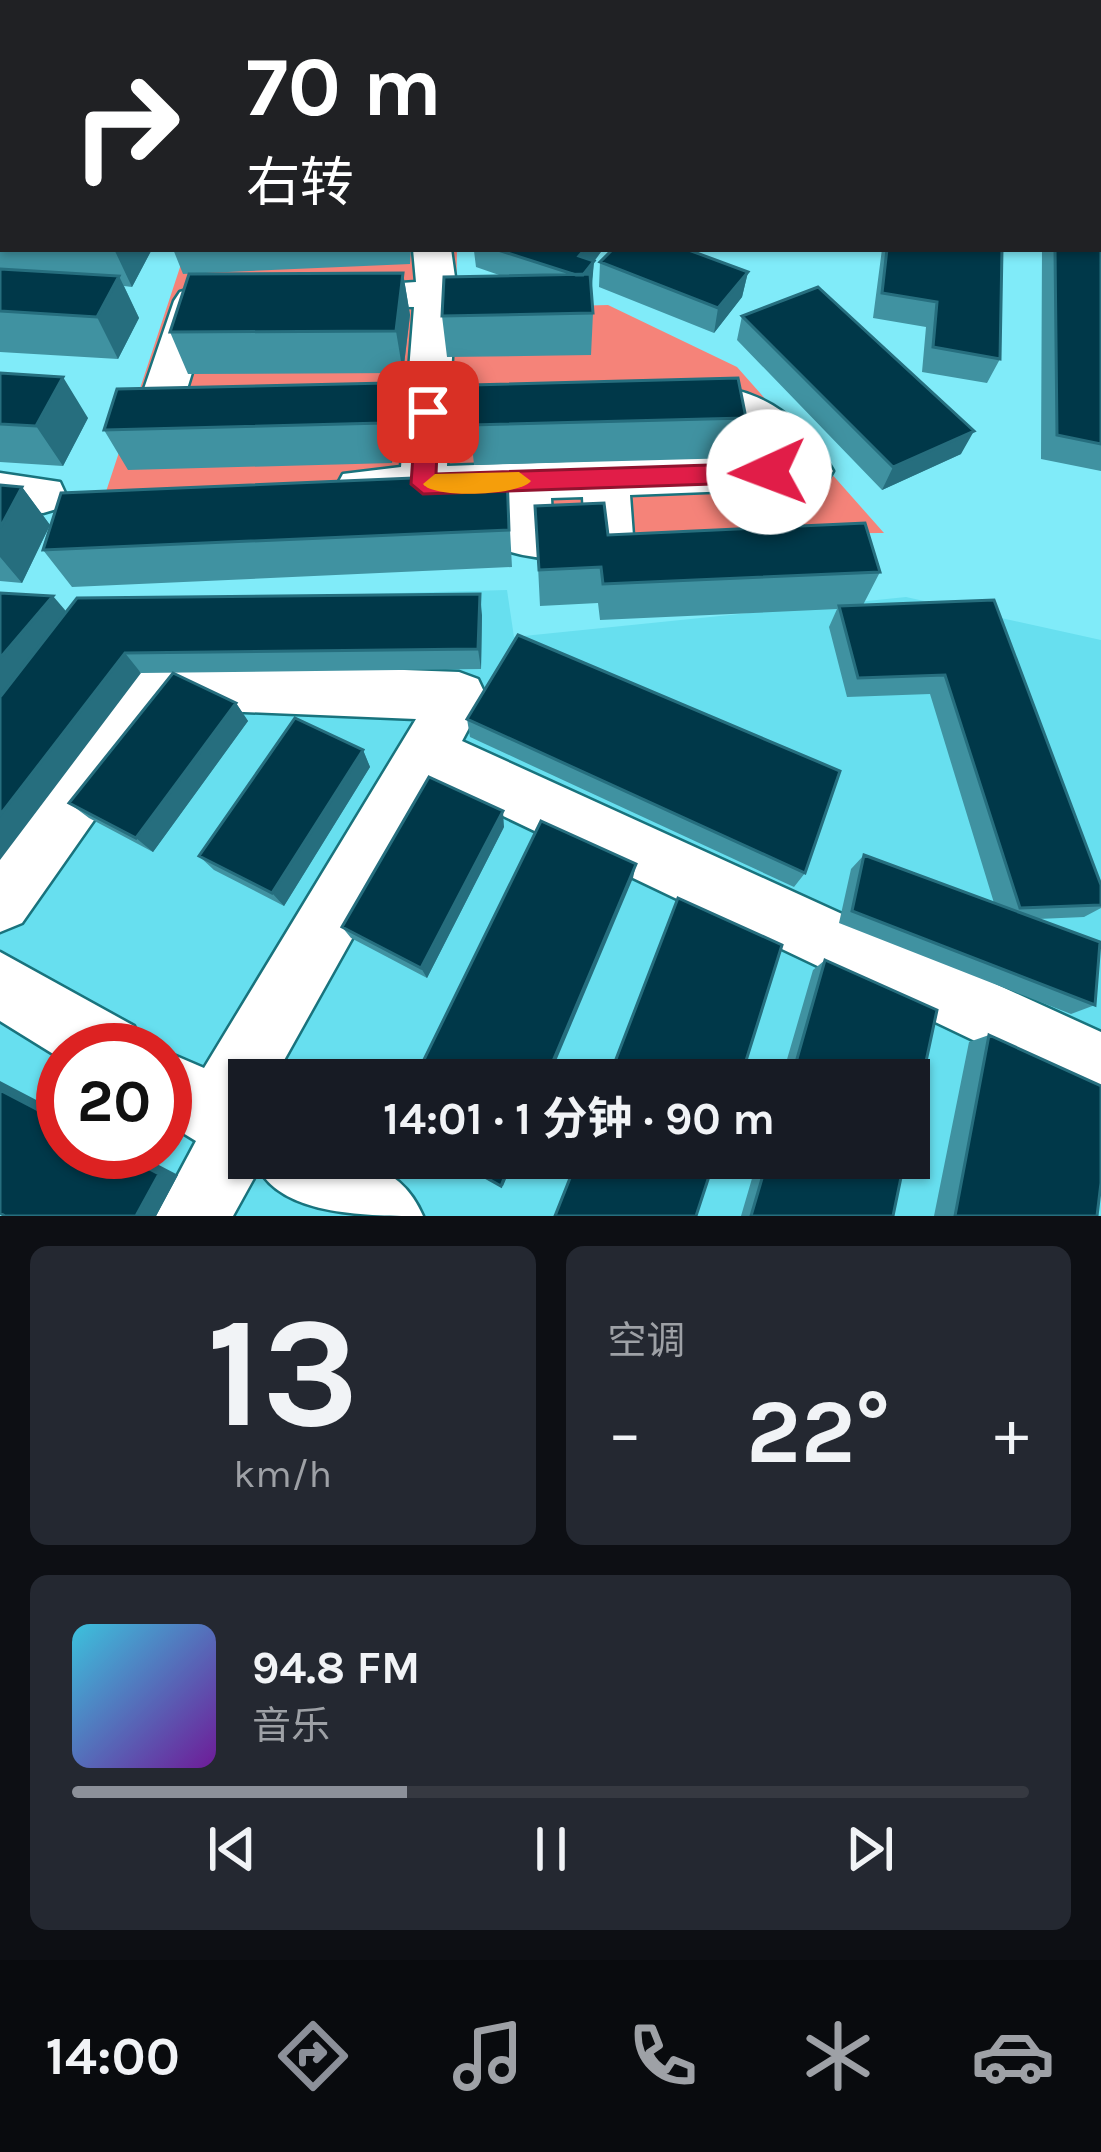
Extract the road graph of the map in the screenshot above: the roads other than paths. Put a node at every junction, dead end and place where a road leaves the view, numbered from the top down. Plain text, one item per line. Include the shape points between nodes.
1 (434, 271) edge
2 (304, 298) edge
3 (260, 299) edge
4 (642, 405) edge
5 (595, 407) edge
6 (428, 412) junction
7 (292, 415) edge
8 (224, 417) edge
9 (604, 478) junction
10 (526, 481) junction
11 (423, 484) junction
12 (310, 488) edge
13 (609, 536) junction
14 (656, 557) edge
15 (426, 752) junction
16 (0, 901) edge
17 (0, 984) edge
18 (65, 1023) edge
19 (265, 1059) edge
20 (1101, 1067) edge
21 (228, 1133) edge
22 (325, 1179) edge
23 (193, 1216) edge
24 (386, 1216) edge

1 - 2 lane
1 - 6 lane
3 - 8 lane via 194,301 156,418
4 - 9 lane via 737,402 767,414 810,471
5 - 6 lane
6 - 7 lane
6 - 11 lane
9 - 10 lane
9 - 13 lane
10 - 11 lane
10 - 13 lane via 528,538
11 - 12 lane
13 - 14 lane via 609,559
15 - 16 lane via 459,696 158,685
15 - 19 lane
15 - 20 lane
17 - 18 lane
21 - 23 lane
22 - 24 lane

